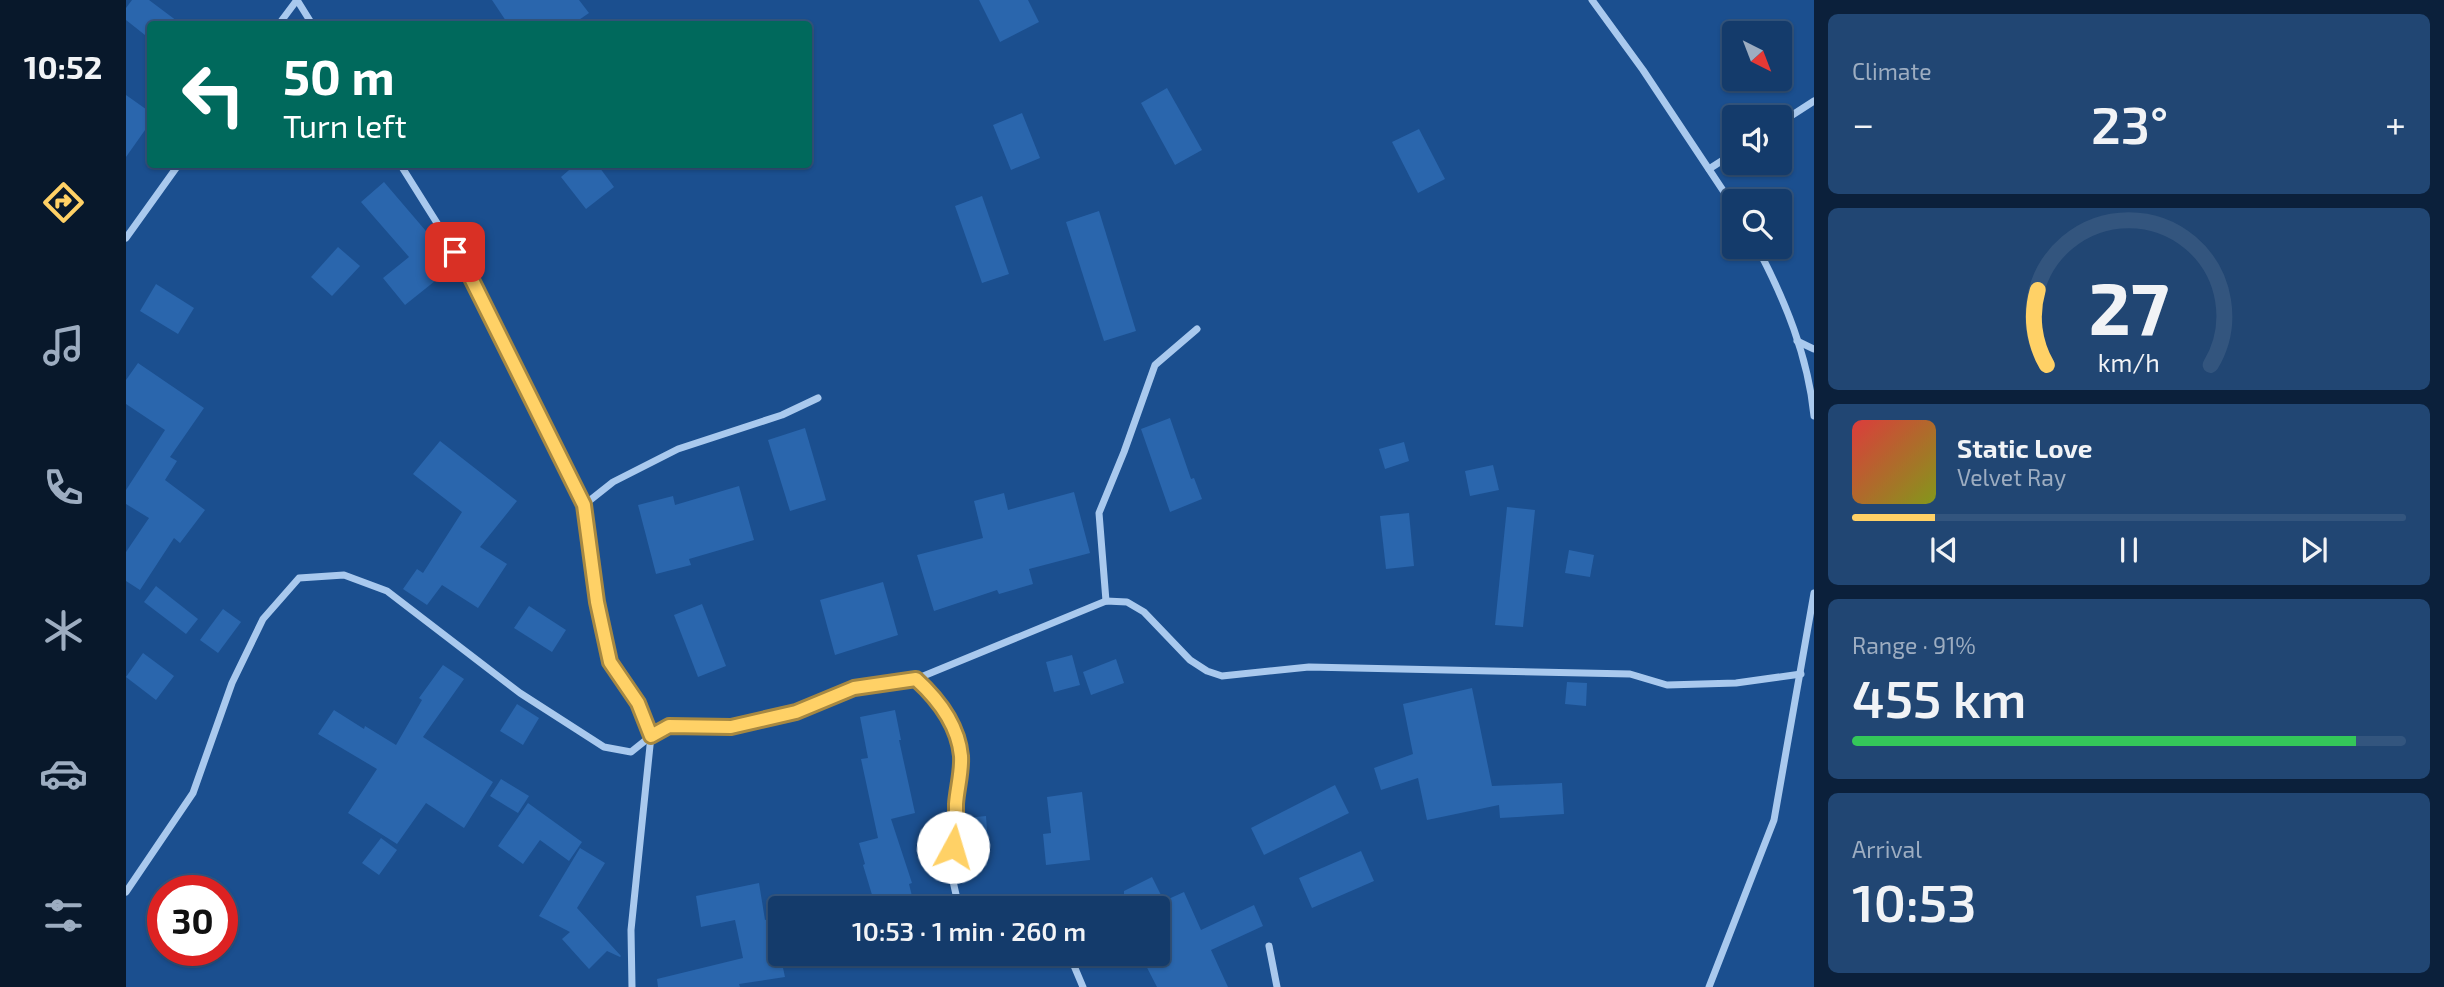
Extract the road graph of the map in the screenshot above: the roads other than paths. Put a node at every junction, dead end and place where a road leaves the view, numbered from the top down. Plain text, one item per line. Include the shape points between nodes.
1 (297, 0) edge
2 (1592, 0) edge
3 (281, 21) edge
4 (310, 21) edge
5 (1814, 101) edge
6 (1792, 115) edge
7 (1722, 160) edge
8 (176, 168) edge
9 (403, 168) edge
10 (1709, 169) junction
11 (1722, 189) edge
12 (126, 238) edge
13 (1763, 259) edge
14 (1197, 329) dead end
15 (1797, 341) junction
16 (1814, 349) edge
17 (818, 398) dead end
18 (1814, 416) edge
19 (584, 505) junction
20 (1814, 593) edge
21 (1106, 601) junction
22 (1801, 674) junction
23 (916, 679) junction
24 (651, 736) junction
25 (126, 892) edge
26 (956, 896) edge
27 (1269, 946) dead end
28 (1074, 966) edge
29 (632, 987) edge
30 (1083, 987) edge
31 (1277, 987) edge
32 (1709, 987) edge

1 - 3 street
1 - 4 street
2 - 10 street
5 - 6 street
7 - 10 street
8 - 12 street
9 - 19 street via 469,274
10 - 11 street
13 - 15 street
14 - 21 street via 1155,365 1099,513
15 - 16 street
15 - 18 street via 1811,386
17 - 19 street via 782,415 678,449 613,482
19 - 24 street via 610,662 638,703
20 - 22 street
21 - 22 street via 1128,602 1144,612 1190,660 1222,676 1309,667 1630,674 1667,685 1736,683
21 - 23 street
22 - 32 street via 1774,820
23 - 24 street via 854,688 796,712 731,727 669,726
23 - 26 street via 952,722 961,756 957,831 949,863
24 - 25 street via 631,752 604,747 520,693 387,591 344,575 299,578 263,619 232,683 193,793
24 - 29 street via 631,930
27 - 31 street
28 - 30 street

